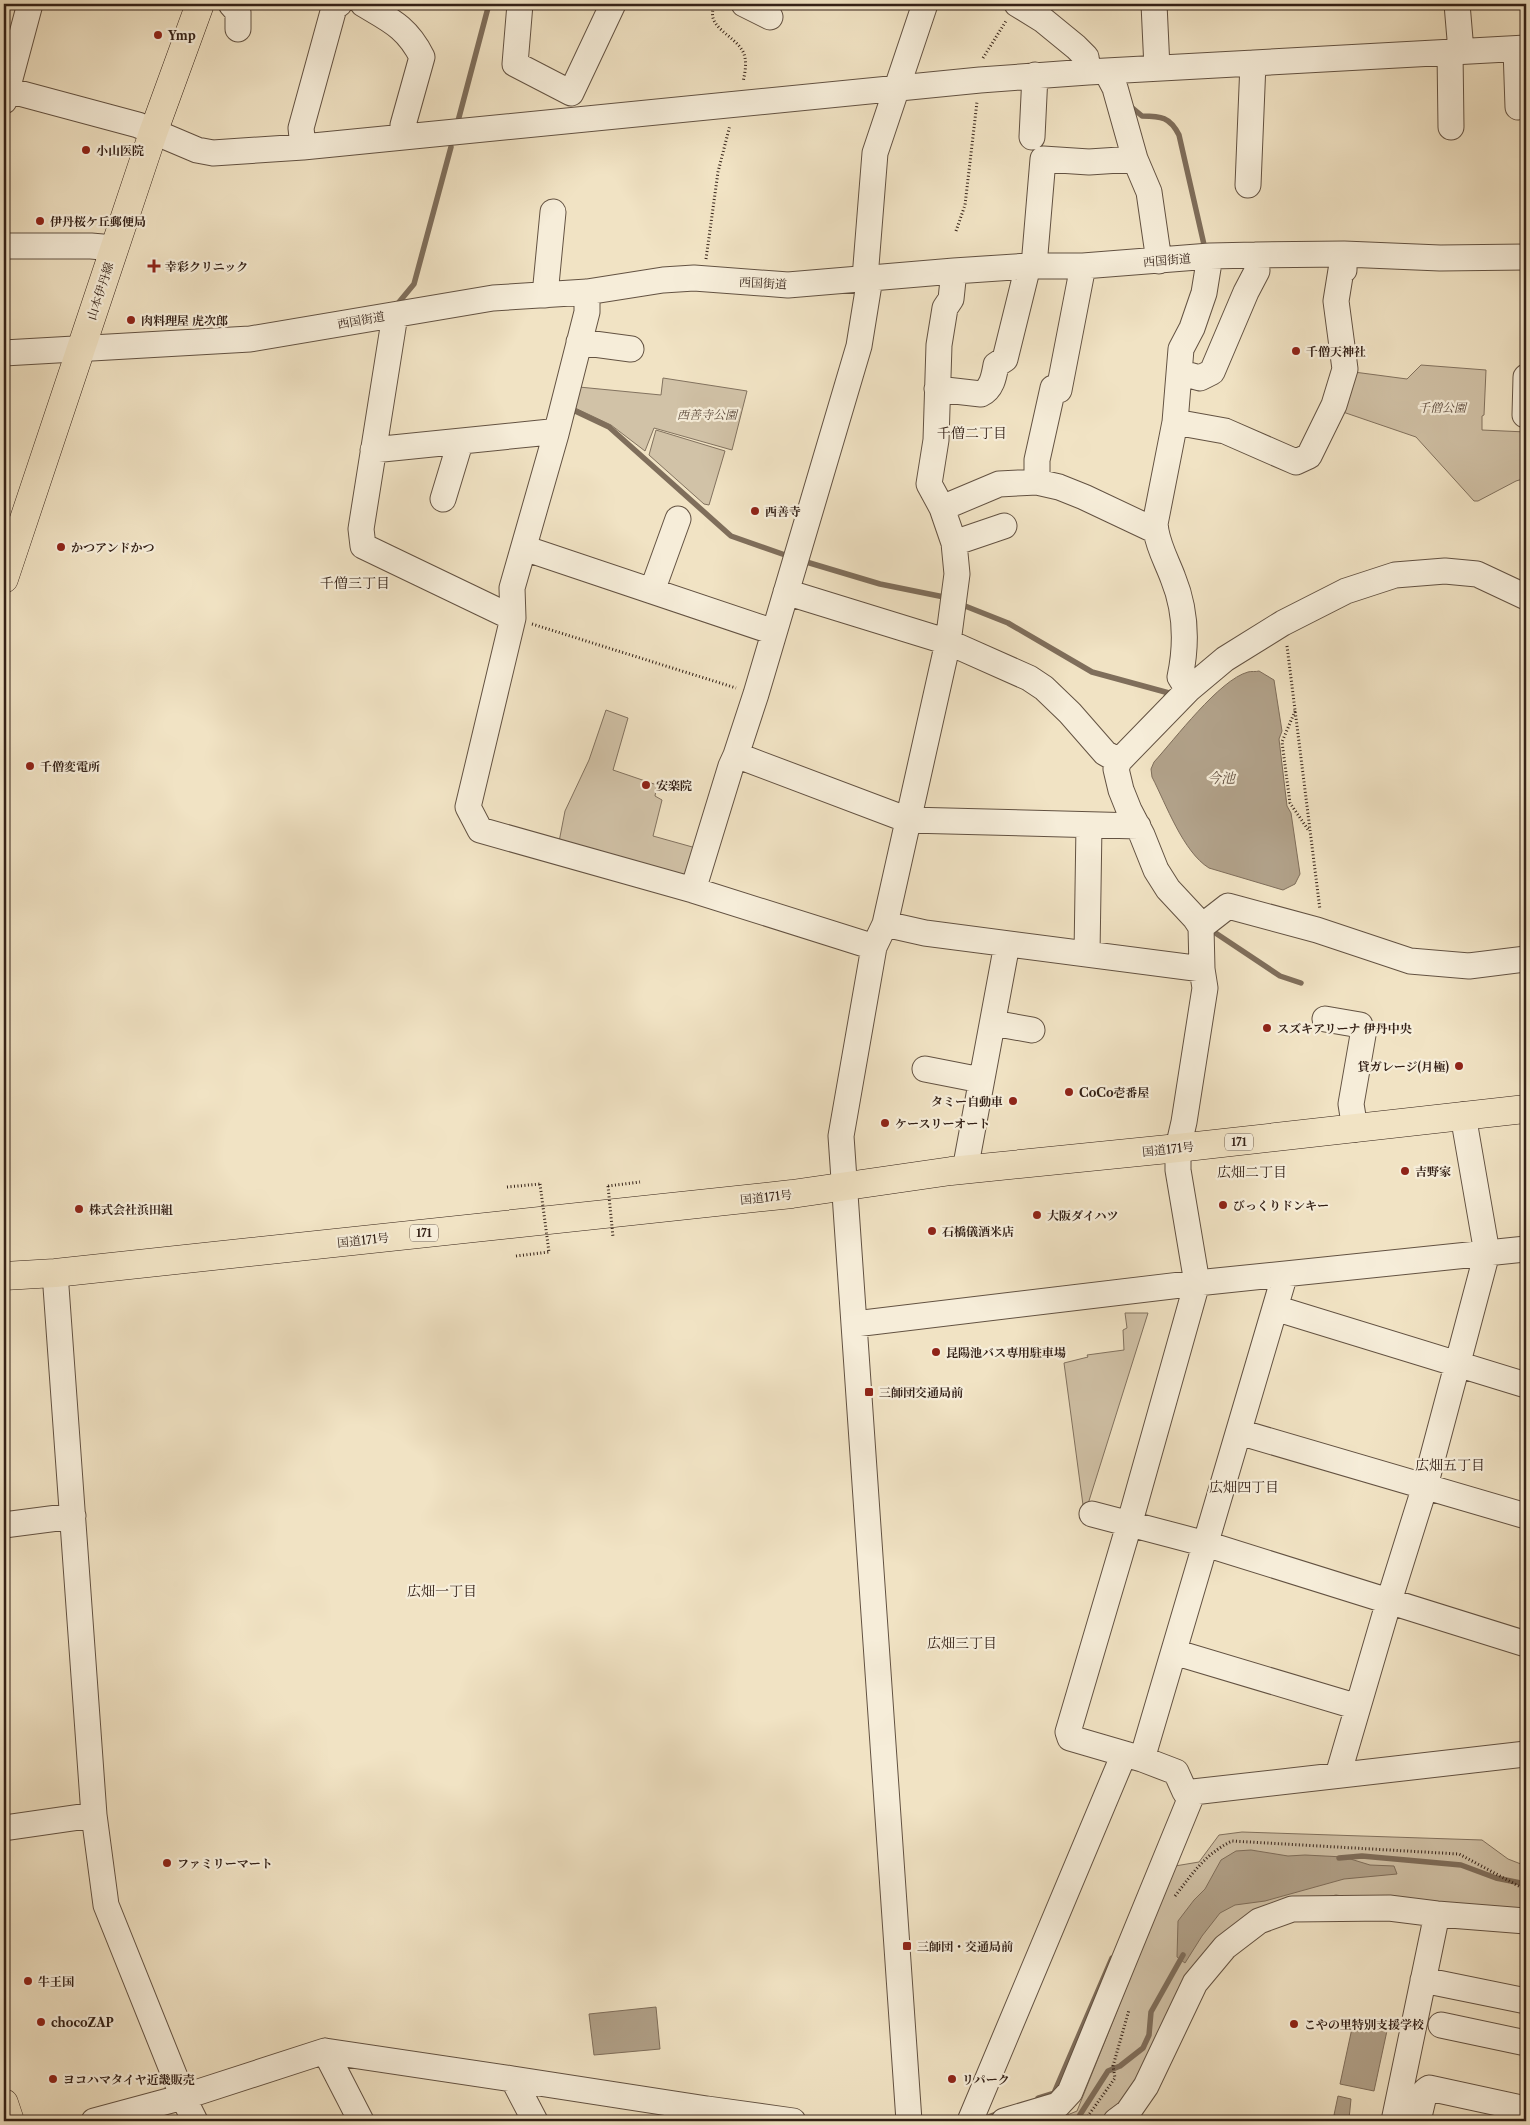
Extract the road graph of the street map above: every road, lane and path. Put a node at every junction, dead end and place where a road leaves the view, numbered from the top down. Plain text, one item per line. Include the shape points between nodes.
1 (30, 4) edge
2 (200, 4) edge
3 (231, 4) edge
4 (339, 4) edge
5 (363, 4) edge
6 (520, 4) edge
7 (613, 4) edge
8 (715, 4) edge
9 (744, 4) edge
10 (925, 4) edge
11 (1154, 4) edge
12 (1457, 4) edge
13 (1012, 11) edge
14 (770, 17) dead end
15 (238, 29) dead end
16 (1521, 48) edge
17 (1455, 52) junction
18 (1253, 63) junction
19 (1158, 68) junction
20 (1097, 71) junction
21 (1035, 75) junction
22 (980, 80) junction
23 (895, 89) junction
24 (5, 93) edge
25 (732, 105) junction
26 (1518, 107) dead end
27 (1451, 127) dead end
28 (153, 133) junction
29 (404, 137) junction
30 (1032, 137) dead end
31 (303, 147) junction
32 (1135, 159) junction
33 (1248, 185) dead end
34 (554, 212) dead end
35 (956, 231) dead end
36 (4, 246) edge
37 (114, 248) junction
38 (1344, 254) junction
39 (1256, 255) junction
40 (1210, 256) junction
41 (1526, 257) edge
42 (1159, 261) junction
43 (1031, 266) junction
44 (1083, 266) junction
45 (954, 271) junction
46 (868, 278) junction
47 (703, 279) junction
48 (587, 292) junction
49 (545, 295) junction
50 (395, 314) junction
51 (579, 342) junction
52 (81, 348) junction
53 (631, 349) dead end
54 (4, 353) edge
55 (1178, 375) junction
56 (1526, 377) edge
57 (937, 389) junction
58 (1525, 415) edge
59 (1176, 422) junction
60 (556, 434) junction
61 (460, 443) junction
62 (373, 450) junction
63 (1037, 482) junction
64 (443, 499) dead end
65 (942, 508) junction
66 (678, 518) dead end
67 (1004, 526) dead end
68 (1156, 531) junction
69 (954, 543) junction
70 (524, 548) junction
71 (4, 579) edge
72 (652, 591) junction
73 (786, 592) junction
74 (1526, 597) edge
75 (513, 618) junction
76 (1283, 623) junction
77 (774, 632) junction
78 (948, 642) junction
79 (1188, 690) junction
80 (756, 694) junction
81 (1295, 711) junction
82 (736, 755) junction
83 (1119, 761) junction
84 (908, 820) junction
85 (1089, 825) junction
86 (1138, 826) junction
87 (1310, 832) junction
88 (693, 890) junction
89 (885, 924) junction
90 (1201, 927) junction
91 (1317, 930) junction
92 (1007, 944) junction
93 (874, 948) junction
94 (1087, 954) junction
95 (1526, 959) edge
96 (1202, 970) junction
97 (1325, 1019) dead end
98 (993, 1022) junction
99 (1032, 1030) dead end
100 (926, 1069) dead end
101 (981, 1080) junction
102 (1526, 1109) edge
103 (1463, 1115) junction
104 (1355, 1129) junction
105 (1178, 1148) junction
106 (965, 1170) junction
107 (640, 1182) dead end
108 (507, 1187) dead end
109 (844, 1187) junction
110 (613, 1237) dead end
111 (1526, 1249) edge
112 (1492, 1252) junction
113 (516, 1256) dead end
114 (1526, 1260) edge
115 (55, 1273) junction
116 (1285, 1274) junction
117 (4, 1276) edge
118 (1197, 1283) junction
119 (1275, 1308) junction
120 (855, 1324) junction
121 (1458, 1364) junction
122 (1526, 1385) edge
123 (1239, 1432) junction
124 (1425, 1486) junction
125 (1092, 1514) dead end
126 (73, 1516) junction
127 (1526, 1516) edge
128 (4, 1525) edge
129 (1129, 1525) junction
130 (1206, 1544) junction
131 (1388, 1601) junction
132 (1526, 1644) edge
133 (1174, 1652) junction
134 (1358, 1707) junction
135 (1526, 1754) edge
136 (1133, 1756) junction
137 (1338, 1774) junction
138 (1193, 1792) junction
139 (94, 1815) junction
140 (4, 1828) edge
141 (1437, 1914) junction
142 (1526, 1921) edge
143 (1423, 1980) junction
144 (1526, 2001) edge
145 (1441, 2025) dead end
146 (1526, 2043) edge
147 (325, 2051) junction
148 (513, 2079) junction
149 (183, 2097) junction
150 (4, 2103) edge
151 (1526, 2109) edge
152 (710, 2115) edge
153 (10, 2121) edge
154 (94, 2121) edge
155 (195, 2121) edge
156 (361, 2121) edge
157 (535, 2121) edge
158 (793, 2121) edge
159 (909, 2121) edge
160 (970, 2121) edge
161 (1004, 2121) edge
162 (1116, 2121) edge
163 (1394, 2121) edge
164 (1418, 2121) edge

1 - 24 street
2 - 28 main road, 山本伊丹線
3 - 15 street via 238,12
4 - 31 street via 334,8 301,128
5 - 29 street via 399,26 414,40 422,57 403,125
6 - 7 street via 515,64 571,93
8 - 25 path via 711,10 717,27 739,45 744,54 746,68 740,92
9 - 14 street
10 - 23 street
11 - 19 street
12 - 17 street
13 - 20 street via 1044,20
13 - 22 path via 982,60
16 - 17 street
16 - 26 street
17 - 18 street
17 - 27 street
18 - 19 street
18 - 33 street
19 - 20 street
20 - 21 street
20 - 32 street via 1115,88
21 - 22 street
21 - 30 street
22 - 23 street
22 - 35 path via 965,205
23 - 25 street
23 - 46 street via 875,153
24 - 28 street via 138,126
25 - 29 street
25 - 47 path via 718,172
28 - 31 street via 213,153
28 - 37 main road, 山本伊丹線
29 - 31 street
32 - 42 street via 1149,192
32 - 43 street via 1089,162 1043,159
34 - 49 street
36 - 37 street
37 - 52 main road, 山本伊丹線
38 - 39 street, 西国街道
38 - 41 street, 西国街道
38 - 59 street via 1344,270 1341,270 1336,301 1345,369 1334,405 1309,456 1296,462 1225,431
39 - 40 street, 西国街道
39 - 55 street via 1257,271 1212,372 1200,378
40 - 42 street, 西国街道
40 - 55 street via 1204,293 1181,349
42 - 44 street, 西国街道
43 - 44 street, 西国街道
43 - 45 street, 西国街道
43 - 57 street via 1005,359 996,365 992,384 981,394
44 - 63 street via 1059,390 1053,388 1058,402 1037,460
45 - 46 street, 西国街道
45 - 57 street via 951,299 945,308 939,345
46 - 47 street, 西国街道 via 788,285
46 - 73 street via 859,346
47 - 48 street, 西国街道 via 663,280
48 - 49 street, 西国街道
48 - 51 street via 587,312
49 - 50 street, 西国街道 via 493,298
50 - 52 street, 西国街道 via 250,339
50 - 62 street
51 - 53 street
51 - 60 street
52 - 54 street, 西国街道
52 - 71 main road, 山本伊丹線
55 - 59 street
56 - 58 street
57 - 65 street via 936,440 930,484
59 - 68 street
60 - 61 street via 550,432
60 - 70 street
61 - 62 street
61 - 64 street
62 - 75 street via 361,529 363,546
63 - 65 street via 999,484
63 - 68 street via 1084,497
65 - 69 street
66 - 72 street
67 - 69 street
68 - 79 street via 1183,612 1184,647 1180,677
69 - 78 street via 957,574
70 - 72 street
70 - 75 street via 512,588
72 - 77 street
73 - 77 street
73 - 78 street
74 - 76 street via 1477,574 1445,571 1410,573 1346,590
75 - 80 path
75 - 88 street via 468,807 480,830
76 - 79 street via 1225,659
76 - 81 path
77 - 80 street
78 - 83 street via 1029,678 1044,688 1104,752
78 - 84 street
79 - 83 street
80 - 82 street
81 - 87 path
81 - 87 path via 1282,742 1290,803
82 - 84 street
82 - 88 street
83 - 86 street via 1116,769 1121,790
84 - 85 street
84 - 89 street
85 - 86 street
85 - 94 street
86 - 90 street via 1156,870
87 - 91 path via 1321,918
88 - 93 street
89 - 92 street
89 - 93 street
90 - 91 street via 1228,906
90 - 96 street
91 - 95 street via 1410,961 1469,966
92 - 94 street
92 - 98 street
93 - 109 street via 841,1136
94 - 96 street
96 - 105 street via 1206,988
97 - 104 street via 1360,1026 1363,1035 1351,1104
98 - 99 street
98 - 101 street
100 - 101 street
101 - 106 street
102 - 103 main road, 国道171号 / 171
103 - 104 main road, 国道171号 / 171
103 - 112 street
104 - 105 main road, 国道171号 / 171
105 - 106 main road, 国道171号 / 171
105 - 118 street via 1178,1170
106 - 109 main road, 国道171号 / 171
107 - 110 path, bridge via 608,1186
108 - 113 path, bridge via 540,1184 549,1252
109 - 115 main road, 国道171号 / 171
109 - 120 street
111 - 112 street
112 - 114 street
112 - 116 street
112 - 121 street
115 - 117 main road, 国道171号 / 171
115 - 126 street
116 - 118 street
116 - 119 street
118 - 120 street
118 - 129 street
119 - 121 street
119 - 123 street
120 - 159 street
121 - 122 street
121 - 124 street
123 - 124 street
123 - 130 street
124 - 127 street
124 - 131 street
125 - 129 street
126 - 128 street
126 - 139 street
129 - 130 street
129 - 136 street via 1068,1732 1070,1738
130 - 131 street
130 - 133 street
131 - 132 street
131 - 134 street
133 - 134 street
133 - 136 street
134 - 137 street
135 - 137 street
136 - 138 street via 1176,1772 1185,1792
136 - 160 street
137 - 138 street
138 - 161 street via 1070,2092 1058,2105
139 - 140 street
139 - 149 street via 106,1905
141 - 142 street
141 - 143 street
141 - 162 street via 1389,1908 1292,1909 1259,1921 1225,1947 1195,1983 1146,2086 1128,2112
143 - 144 street
143 - 163 street
145 - 146 street
147 - 148 street
147 - 149 street
147 - 156 street
148 - 152 street
148 - 157 street
149 - 154 street
149 - 155 street
150 - 153 main road
151 - 164 street via 1429,2088 1425,2091
152 - 158 street

